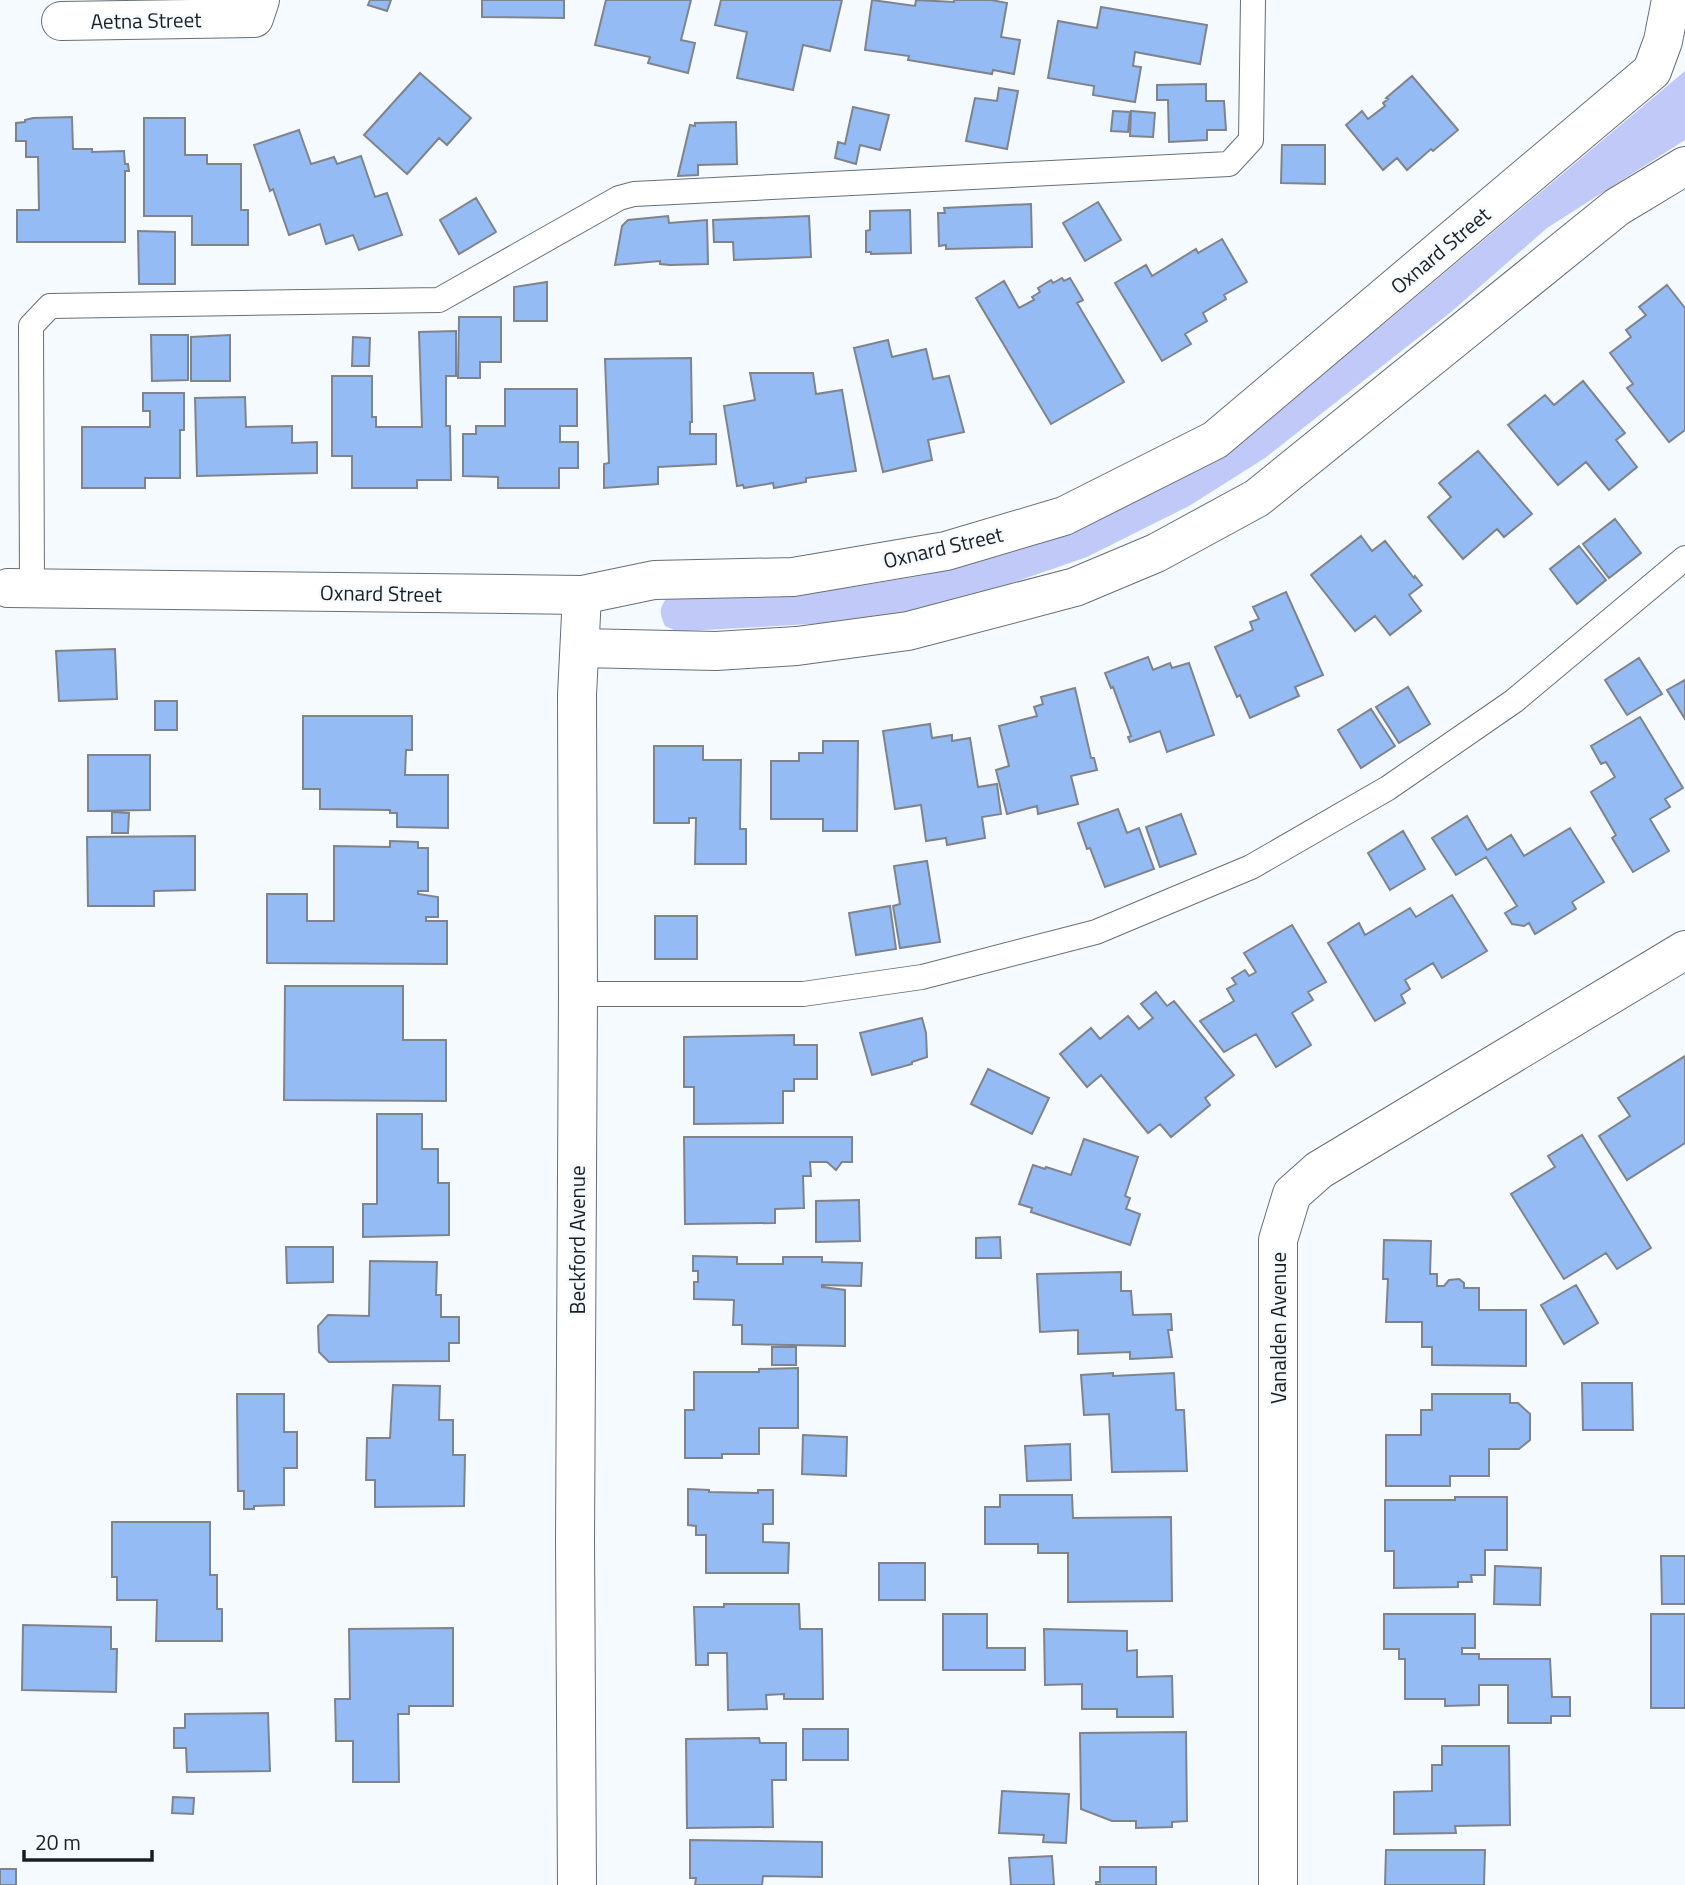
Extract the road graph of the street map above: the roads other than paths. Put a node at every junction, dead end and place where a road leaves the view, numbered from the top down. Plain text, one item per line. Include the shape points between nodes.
1 (260, 0) edge
2 (1253, 0) edge
3 (1671, 0) edge
4 (61, 21) dead end
5 (1685, 166) edge
6 (1685, 558) edge
7 (20, 589) joint
8 (582, 595) junction
9 (580, 648) junction
10 (1685, 950) edge
11 (578, 994) junction
12 (578, 1885) edge
13 (1278, 1885) edge

1 - 4 street, Aetna Street via 254,18
2 - 7 lane via 1251,140 1228,164 634,194 619,198 439,300 50,306 30,326
3 - 8 street, Oxnard Street via 1652,71 1215,440 1064,516 946,551 793,577 654,580
5 - 9 street via 1617,207 1257,498 1156,553 1075,587 908,631 716,651
6 - 11 lane via 1514,701 1388,788 1251,867 1096,932 922,977 803,994
7 - 8 street, Oxnard Street
8 - 9 street, Beckford Avenue
9 - 11 street, Beckford Avenue
10 - 13 street, Vanalden Avenue via 1319,1170 1292,1194 1278,1240
11 - 12 street, Beckford Avenue

